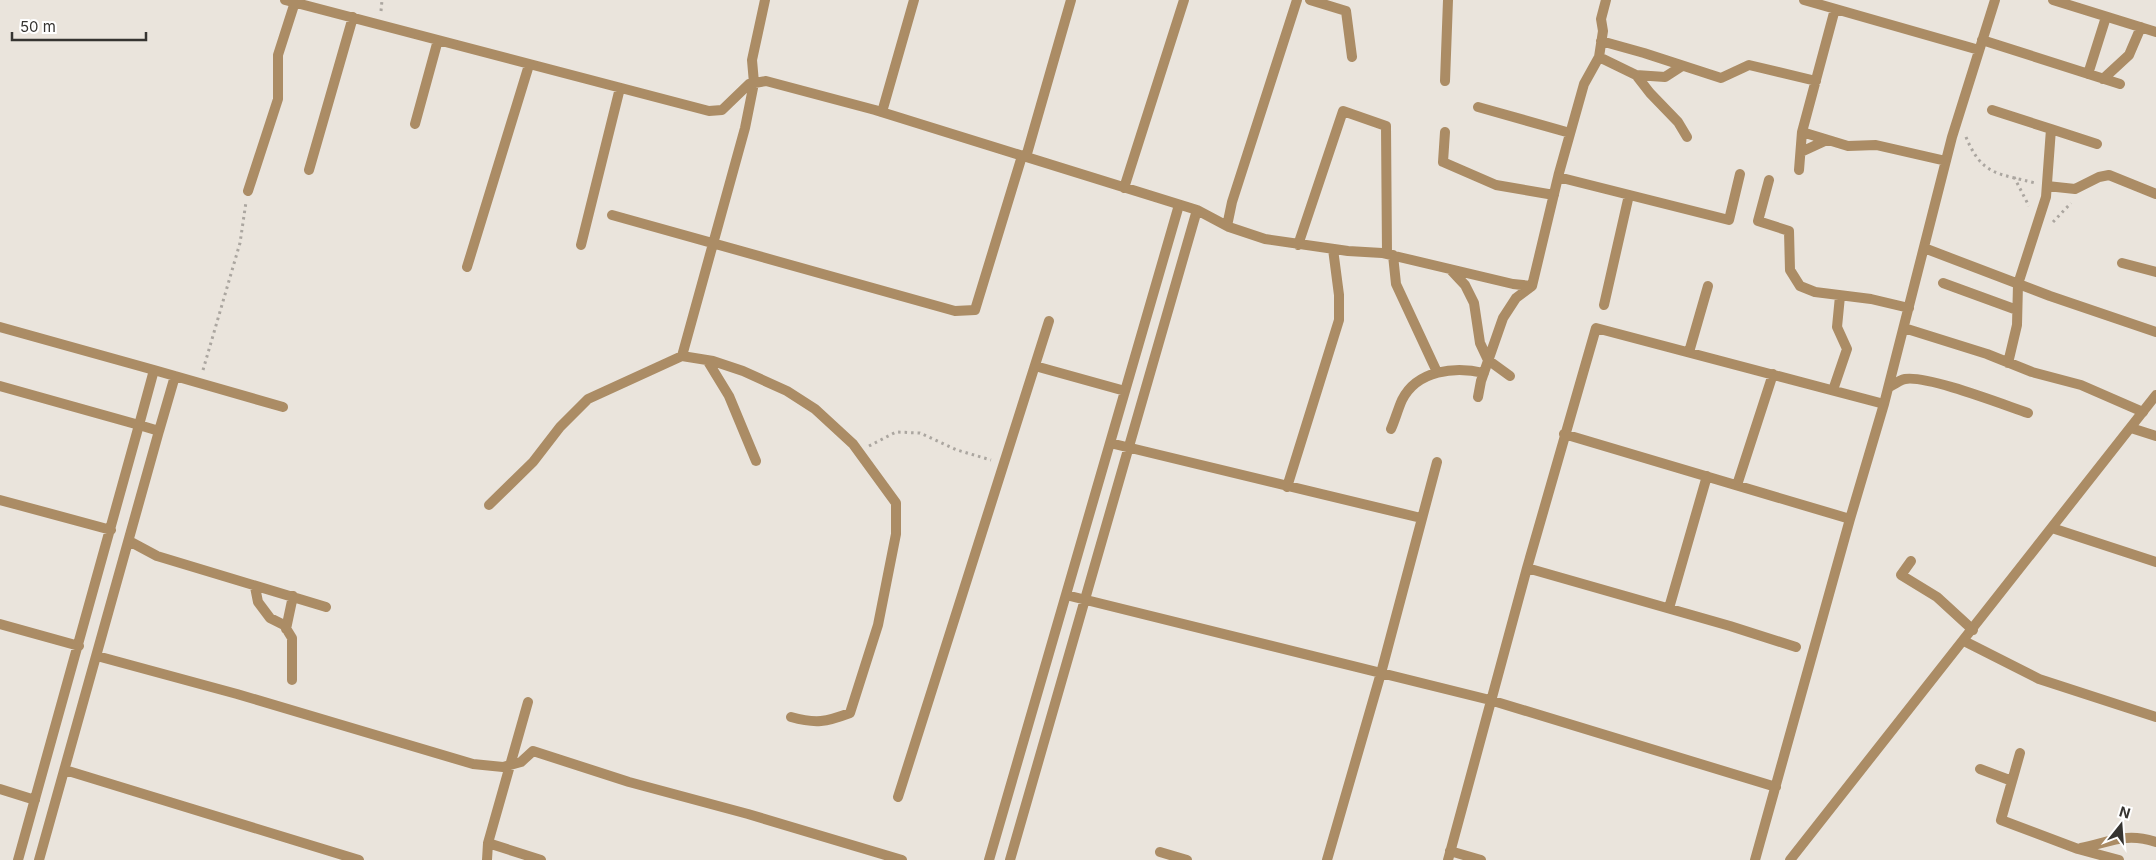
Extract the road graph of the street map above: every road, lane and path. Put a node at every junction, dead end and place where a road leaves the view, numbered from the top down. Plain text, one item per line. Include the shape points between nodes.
1 (765, 0) edge
2 (914, 0) edge
3 (1071, 0) edge
4 (1184, 0) edge
5 (1297, 0) edge
6 (1310, 0) edge
7 (1448, 0) edge
8 (1606, 0) edge
9 (1804, 0) edge
10 (1995, 0) edge
11 (2053, 0) edge
12 (290, 1) edge
13 (1835, 9) junction
14 (353, 16) junction
15 (2106, 16) junction
16 (2141, 28) junction
17 (2156, 32) edge
18 (438, 40) junction
19 (1601, 41) junction
20 (1980, 45) junction
21 (1352, 56) dead end
22 (1599, 57) junction
23 (529, 65) junction
24 (1682, 66) junction
25 (2088, 74) junction
26 (1636, 75) junction
27 (2103, 79) junction
28 (1445, 81) dead end
29 (1816, 81) junction
30 (754, 83) junction
31 (2120, 84) dead end
32 (620, 88) junction
33 (1478, 107) dead end
34 (1992, 110) dead end
35 (882, 112) junction
36 (1958, 119) junction
37 (415, 124) dead end
38 (2051, 129) junction
39 (1446, 132) dead end
40 (1802, 132) junction
41 (1570, 133) junction
42 (1687, 137) dead end
43 (1827, 140) junction
44 (2097, 144) dead end
45 (1800, 152) junction
46 (1024, 157) junction
47 (1946, 161) junction
48 (308, 170) dead end
49 (1799, 170) dead end
50 (1740, 174) dead end
51 (1558, 177) junction
52 (2014, 177) junction
53 (1769, 180) dead end
54 (2086, 183) junction
55 (2047, 186) junction
56 (1124, 188) junction
57 (248, 191) joint
58 (2156, 194) edge
59 (1554, 195) junction
60 (1629, 195) junction
61 (1179, 205) junction
62 (1197, 210) junction
63 (612, 215) dead end
64 (2038, 225) junction
65 (1227, 226) junction
66 (2034, 236) junction
67 (713, 243) junction
68 (1298, 244) junction
69 (581, 245) dead end
70 (1924, 248) junction
71 (1333, 249) junction
72 (1390, 255) junction
73 (2122, 263) dead end
74 (468, 268) dead end
75 (1450, 268) junction
76 (2156, 272) edge
77 (1943, 283) dead end
78 (2018, 284) junction
79 (1532, 286) junction
80 (1708, 286) dead end
81 (1840, 296) junction
82 (1604, 305) dead end
83 (1909, 308) junction
84 (2017, 310) junction
85 (1049, 321) dead end
86 (0, 327) edge
87 (1904, 328) junction
88 (2156, 332) edge
89 (1689, 352) junction
90 (682, 356) junction
91 (707, 360) junction
92 (1488, 360) junction
93 (2008, 363) junction
94 (1035, 366) junction
95 (154, 370) junction
96 (1437, 372) junction
97 (1484, 373) junction
98 (1772, 374) junction
99 (175, 376) junction
100 (1510, 376) dead end
101 (200, 383) junction
102 (0, 386) edge
103 (1888, 388) junction
104 (1833, 390) junction
105 (1125, 391) junction
106 (2156, 395) edge
107 (1478, 397) dead end
108 (1884, 404) junction
109 (282, 407) dead end
110 (2143, 412) junction
111 (2028, 413) dead end
112 (139, 425) junction
113 (2131, 428) junction
114 (1391, 429) dead end
115 (160, 431) junction
116 (1564, 434) junction
117 (2156, 436) edge
118 (1110, 444) junction
119 (1128, 449) junction
120 (859, 453) junction
121 (756, 461) dead end
122 (1004, 462) junction
123 (1437, 462) dead end
124 (1707, 476) junction
125 (1737, 485) junction
126 (1287, 487) junction
127 (0, 500) edge
128 (489, 505) dead end
129 (1421, 518) junction
130 (1850, 518) junction
131 (2052, 528) junction
132 (111, 530) junction
133 (129, 541) junction
134 (1911, 561) dead end
135 (2156, 562) edge
136 (1527, 568) junction
137 (254, 587) junction
138 (1066, 595) junction
139 (293, 596) junction
140 (1084, 599) junction
141 (326, 607) dead end
142 (1669, 608) junction
143 (0, 624) edge
144 (286, 629) junction
145 (1973, 630) junction
146 (1964, 641) junction
147 (78, 646) junction
148 (1796, 647) dead end
149 (97, 656) junction
150 (1381, 673) junction
151 (292, 680) dead end
152 (1490, 700) junction
153 (528, 702) dead end
154 (791, 717) dead end
155 (2156, 717) edge
156 (2020, 753) dead end
157 (510, 765) junction
158 (1980, 769) dead end
159 (65, 770) junction
160 (2012, 780) junction
161 (1776, 787) junction
162 (0, 789) edge
163 (898, 797) dead end
164 (35, 800) junction
165 (488, 842) junction
166 (2156, 842) edge
167 (2078, 849) junction
168 (1160, 852) dead end
169 (1449, 856) edge
170 (18, 860) edge
171 (39, 860) edge
172 (359, 860) edge
173 (487, 860) edge
174 (541, 860) edge
175 (902, 860) edge
176 (989, 860) edge
177 (1010, 860) edge
178 (1187, 860) edge
179 (1328, 860) edge
180 (1481, 860) edge
181 (1755, 860) edge
182 (1790, 860) edge
183 (2119, 860) edge

1 - 30 street via 752,60
2 - 35 street
3 - 46 street
4 - 56 street
5 - 65 street
6 - 21 street via 1346,11
7 - 28 street
8 - 19 street via 1601,19
9 - 13 street
10 - 20 street
11 - 15 street
12 - 14 street
12 - 57 street via 278,55 278,99
13 - 20 street
13 - 29 street
14 - 18 street
14 - 48 street
15 - 16 street
15 - 25 street
16 - 17 street
16 - 27 street via 2129,55
18 - 23 street
18 - 37 street
19 - 22 street
19 - 24 street
20 - 25 street
20 - 36 street
22 - 26 street
22 - 41 street via 1584,84
23 - 32 street
23 - 74 street
24 - 26 street via 1665,77
24 - 29 street via 1721,78 1749,65
25 - 27 street
26 - 42 street via 1678,122
27 - 31 street
29 - 40 street
30 - 32 street via 722,110 709,111
30 - 35 street via 766,81
30 - 67 street
32 - 69 street
33 - 41 street
34 - 38 street
35 - 46 street
36 - 47 street
36 - 52 path via 1974,157 1986,169
38 - 44 street
38 - 55 street
39 - 59 street via 1443,162 1496,184
40 - 43 street
40 - 45 street
41 - 51 street
43 - 45 street
43 - 47 street via 1848,146 1876,145
45 - 49 street
46 - 56 street
46 - 67 street via 975,310 955,311
47 - 70 street
50 - 60 street via 1728,220
51 - 59 street
51 - 60 street
52 - 55 path
52 - 64 path
53 - 81 street via 1758,221 1789,231 1790,270 1800,286
54 - 55 street via 2075,189
54 - 58 street via 2109,175
54 - 66 path via 2061,214
55 - 64 street
56 - 61 street
57 - 101 path via 240,243
59 - 79 street
60 - 82 street
61 - 62 street
61 - 105 street
62 - 65 street
62 - 119 street
63 - 67 street
64 - 66 street
65 - 68 street via 1265,239
66 - 78 street
67 - 90 street
68 - 71 street
68 - 72 street via 1343,111 1386,126
70 - 78 street
70 - 83 street
71 - 72 street
71 - 126 street via 1339,320
72 - 75 street
72 - 96 street via 1396,284
73 - 76 street
75 - 79 street
75 - 92 street via 1465,285 1474,303 1480,343
77 - 84 street
78 - 84 street
78 - 88 street
79 - 92 street via 1516,298 1503,318
80 - 89 street
81 - 83 street
81 - 104 street via 1837,327 1847,350
83 - 87 street
84 - 93 street via 2014,344
85 - 94 street
86 - 95 street
87 - 93 street
87 - 103 street
89 - 98 street
89 - 116 street via 1596,328
90 - 91 street
90 - 128 street via 588,399 560,427 533,462
91 - 120 street via 742,371 787,392 832,422
91 - 121 street via 729,396
92 - 97 street
92 - 100 street
93 - 110 street via 2081,385
94 - 105 street
94 - 122 street
95 - 99 street
95 - 112 street
96 - 97 street via 1469,369
96 - 114 street via 1428,375 1403,398
97 - 107 street
98 - 104 street
98 - 125 street
99 - 101 street
99 - 115 street
101 - 109 street
102 - 112 street
103 - 108 street
103 - 111 street via 1906,379 1919,380
104 - 108 street
105 - 118 street
106 - 110 street
108 - 130 street
110 - 113 street
112 - 115 street
112 - 132 street
113 - 117 street
113 - 131 street
115 - 133 street
116 - 124 street
116 - 136 street
118 - 119 street
118 - 138 street
119 - 126 street
119 - 140 street
120 - 122 path via 896,432 920,433 957,450
120 - 154 street via 896,503 896,534 878,625 850,712 828,722 808,722
122 - 163 street
123 - 129 street
124 - 125 street
124 - 142 street
125 - 130 street
126 - 129 street
127 - 132 street
129 - 150 street
130 - 161 street
131 - 135 street
131 - 145 street
132 - 147 street
133 - 137 street via 157,556
133 - 149 street
134 - 145 street via 1902,574 1938,597
136 - 142 street
136 - 152 street
137 - 139 street
137 - 144 street via 258,602 270,618
138 - 140 street
138 - 176 street
139 - 141 street
139 - 144 street
140 - 150 street
140 - 177 street
142 - 148 street
143 - 147 street
144 - 151 street via 292,638
145 - 146 street
146 - 155 street via 2039,679
146 - 182 street
147 - 164 street
149 - 157 street via 473,764
149 - 159 street
150 - 152 street
150 - 179 street
152 - 161 street
152 - 169 street
153 - 157 street
156 - 160 street
157 - 165 street
157 - 175 street via 521,762 533,751 629,782
158 - 160 street
159 - 171 street
159 - 172 street
160 - 167 street via 2001,820
161 - 181 street
162 - 164 street
164 - 170 street
165 - 173 street
165 - 174 street
166 - 167 street via 2132,836 2119,837
167 - 183 street
168 - 178 street
169 - 180 street

